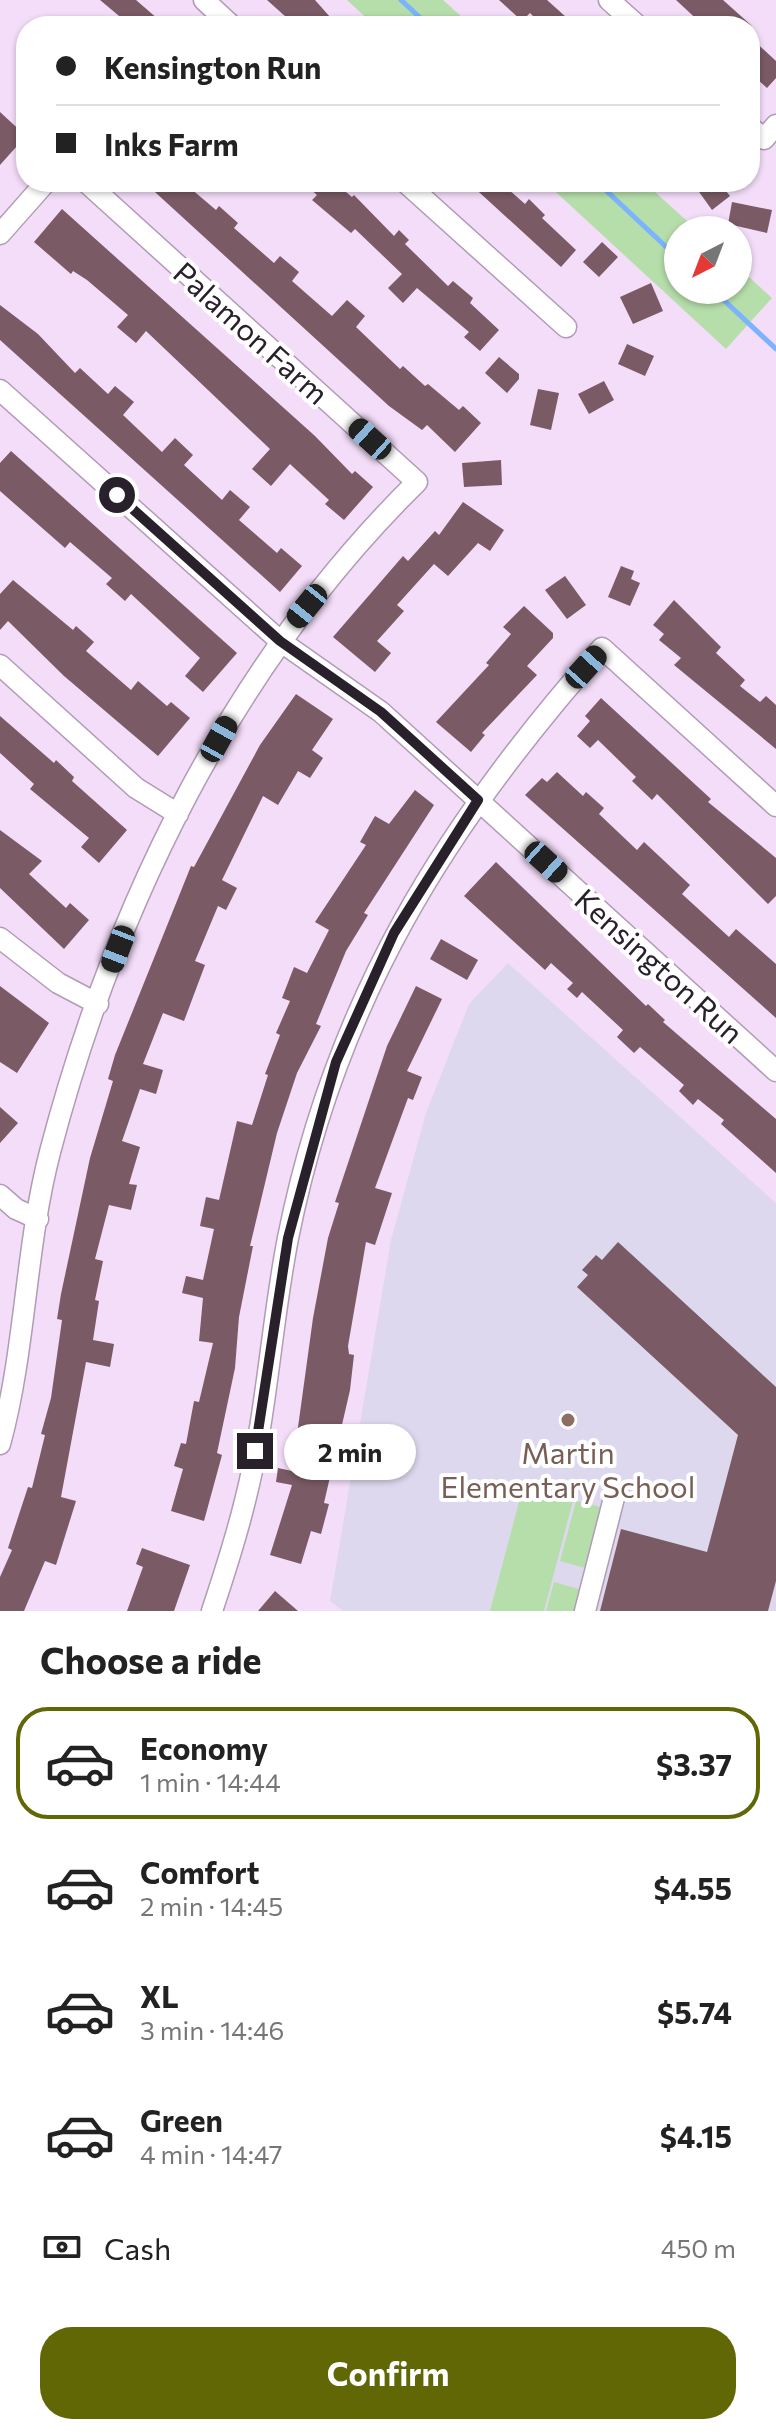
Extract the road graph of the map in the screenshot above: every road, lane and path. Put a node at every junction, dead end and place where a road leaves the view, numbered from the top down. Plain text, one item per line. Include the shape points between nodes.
1 (204, 0) edge
2 (609, 0) edge
3 (221, 16) edge
4 (627, 16) edge
5 (37, 192) edge
6 (97, 192) edge
7 (416, 192) edge
8 (0, 234) edge
9 (566, 327) dead end
10 (0, 390) edge
11 (280, 641) junction
12 (0, 665) edge
13 (478, 800) junction
14 (776, 806) edge
15 (178, 814) junction
16 (0, 938) edge
17 (98, 1004) junction
18 (776, 1071) edge
19 (0, 1195) edge
20 (38, 1219) junction
21 (0, 1444) edge
22 (615, 1494) dead end
23 (212, 1611) edge
24 (585, 1611) edge

1 - 3 street
2 - 4 street
5 - 8 street
6 - 11 street, Palamon Farm via 417,482 347,556
7 - 9 street
10 - 11 street, Kensington Run
11 - 13 street, Kensington Run via 381,712
11 - 15 street
12 - 15 street via 136,788
13 - 14 street via 537,721 602,648
13 - 18 street, Kensington Run
13 - 23 street via 394,933 336,1062 288,1238 246,1500
15 - 17 street
16 - 17 street via 58,983
17 - 20 street via 49,1154
19 - 20 street
20 - 21 street via 14,1394
22 - 24 street

